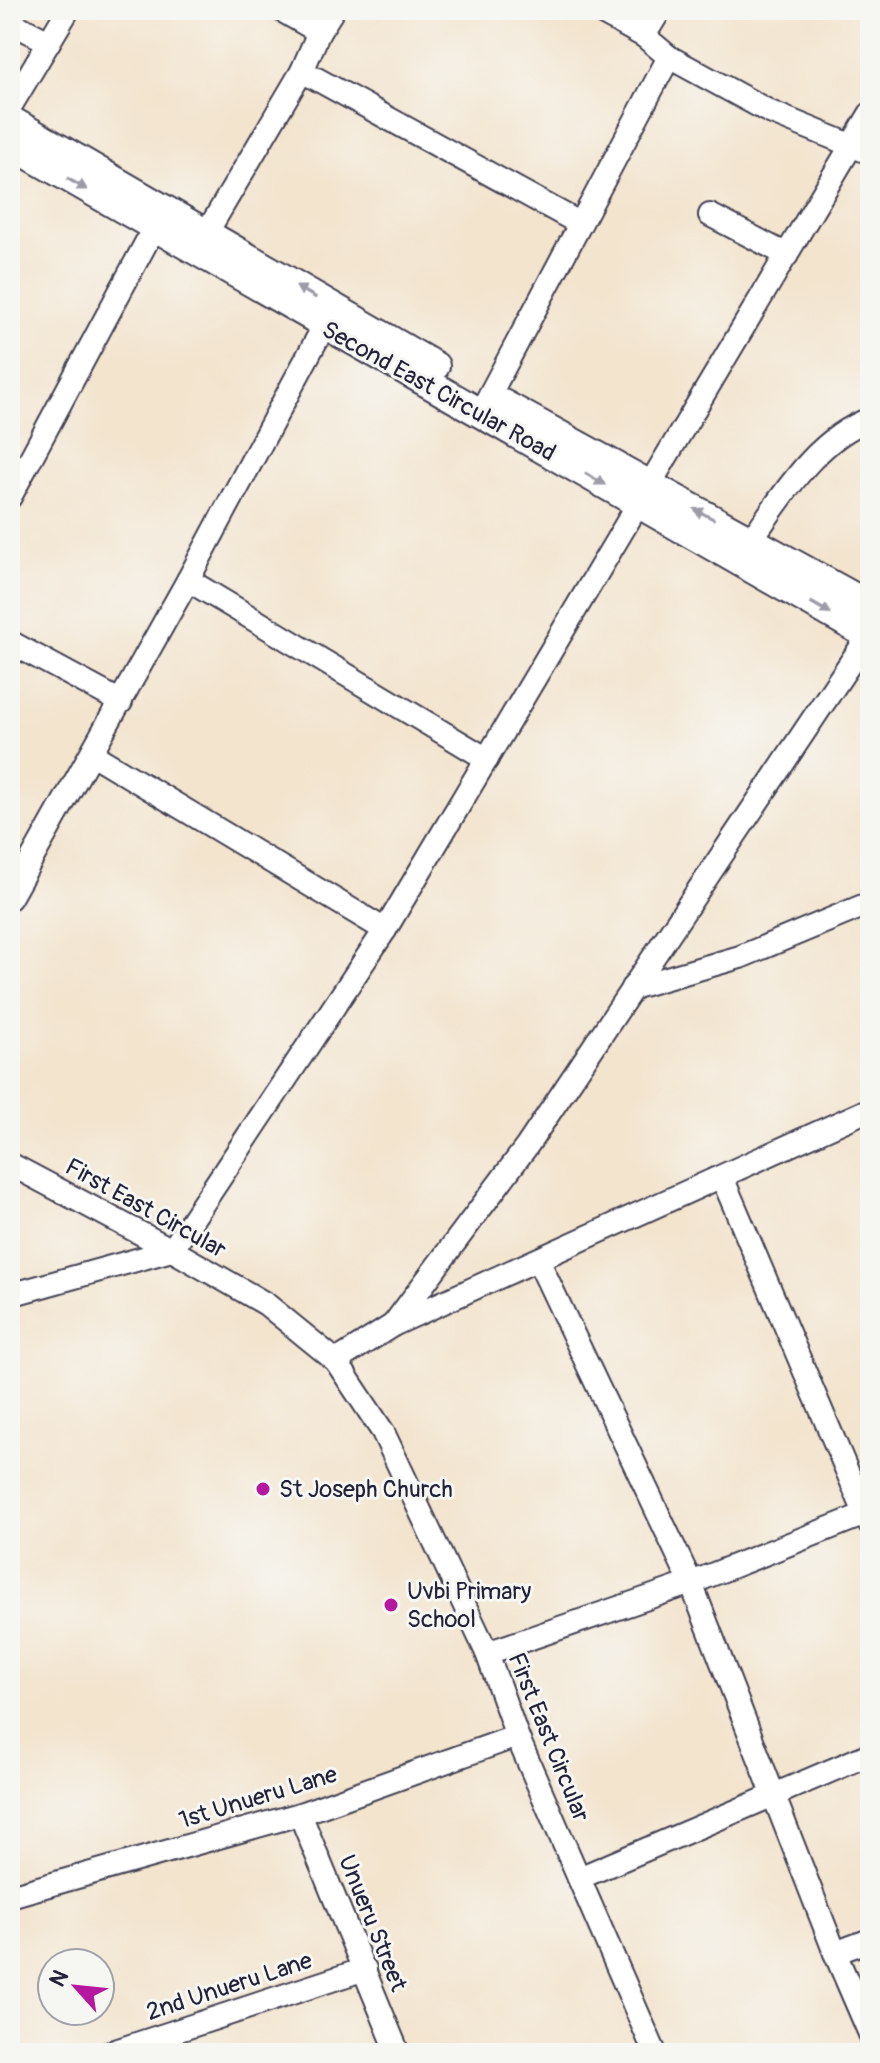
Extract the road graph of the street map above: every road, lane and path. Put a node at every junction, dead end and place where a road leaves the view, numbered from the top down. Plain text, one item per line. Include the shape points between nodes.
1 (68, 10) edge
2 (281, 10) edge
3 (333, 10) edge
4 (597, 10) edge
5 (660, 10) edge
6 (10, 22) edge
7 (319, 32) junction
8 (644, 36) junction
9 (49, 42) junction
10 (669, 57) junction
11 (302, 71) junction
12 (10, 107) edge
13 (870, 114) edge
14 (10, 120) edge
15 (10, 144) edge
16 (862, 148) edge
17 (710, 215) dead end
18 (579, 223) junction
19 (154, 228) junction
20 (206, 234) junction
21 (787, 255) junction
22 (324, 326) junction
23 (489, 396) junction
24 (870, 419) edge
25 (642, 494) junction
26 (10, 497) edge
27 (751, 540) junction
28 (188, 580) junction
29 (870, 606) edge
30 (870, 636) edge
31 (10, 642) edge
32 (121, 702) junction
33 (92, 754) junction
34 (487, 759) junction
35 (10, 898) edge
36 (870, 903) edge
37 (385, 930) junction
38 (632, 988) junction
39 (870, 1109) edge
40 (10, 1164) edge
41 (722, 1177) junction
42 (172, 1250) junction
43 (538, 1260) junction
44 (10, 1295) edge
45 (393, 1325) junction
46 (336, 1361) junction
47 (869, 1517) edge
48 (691, 1583) junction
49 (487, 1653) junction
50 (517, 1736) junction
51 (870, 1754) edge
52 (774, 1797) junction
53 (300, 1814) junction
54 (579, 1878) junction
55 (10, 1896) edge
56 (870, 1940) edge
57 (835, 1953) junction
58 (365, 1969) junction
59 (870, 2034) edge
60 (109, 2053) edge
61 (398, 2053) edge
62 (655, 2053) edge

1 - 9 street
2 - 7 street
3 - 7 street
4 - 8 street
5 - 8 street
6 - 9 street
7 - 11 street
8 - 10 street
9 - 12 street
10 - 16 street via 770,112
10 - 18 street
11 - 18 street
11 - 20 street
13 - 16 street
14 - 20 main road, Second East Circular Road
15 -> 19 main road, Second East Circular Road
16 - 21 street
17 - 21 street
18 - 23 street
19 - 22 main road, Second East Circular Road
19 - 26 street
23 -> 20 main road, Second East Circular Road
21 - 25 street
22 -> 25 main road, Second East Circular Road
22 - 28 street
23 - 25 main road, Second East Circular Road
24 - 27 street via 820,450
27 -> 25 main road, Second East Circular Road
25 -> 30 main road, Second East Circular Road
25 - 34 street
27 - 29 main road, Second East Circular Road
28 - 32 street
28 - 34 street
30 - 38 street
31 - 32 street
32 - 33 street
33 - 35 street
33 - 37 street
34 - 37 street
36 - 38 street via 740,957
37 - 42 street
38 - 45 street via 527,1146
39 - 41 street
40 - 42 street, First East Circular
41 - 43 street
41 - 47 street
42 - 44 street
42 - 46 street, First East Circular via 266,1304
43 - 45 street
43 - 48 street
45 - 46 street
46 - 49 street, First East Circular via 383,1432
47 - 48 street
48 - 49 street
48 - 52 street
49 - 50 street, First East Circular
50 - 53 street, 1st Unueru Lane
50 - 54 street, First East Circular
51 - 52 street
52 - 54 street
52 - 57 street
53 - 55 street, 1st Unueru Lane
53 - 58 street, Unueru Street
54 - 62 street, First East Circular
56 - 57 street
57 - 59 street
58 - 60 street, 2nd Unueru Lane
58 - 61 street, Unueru Street

